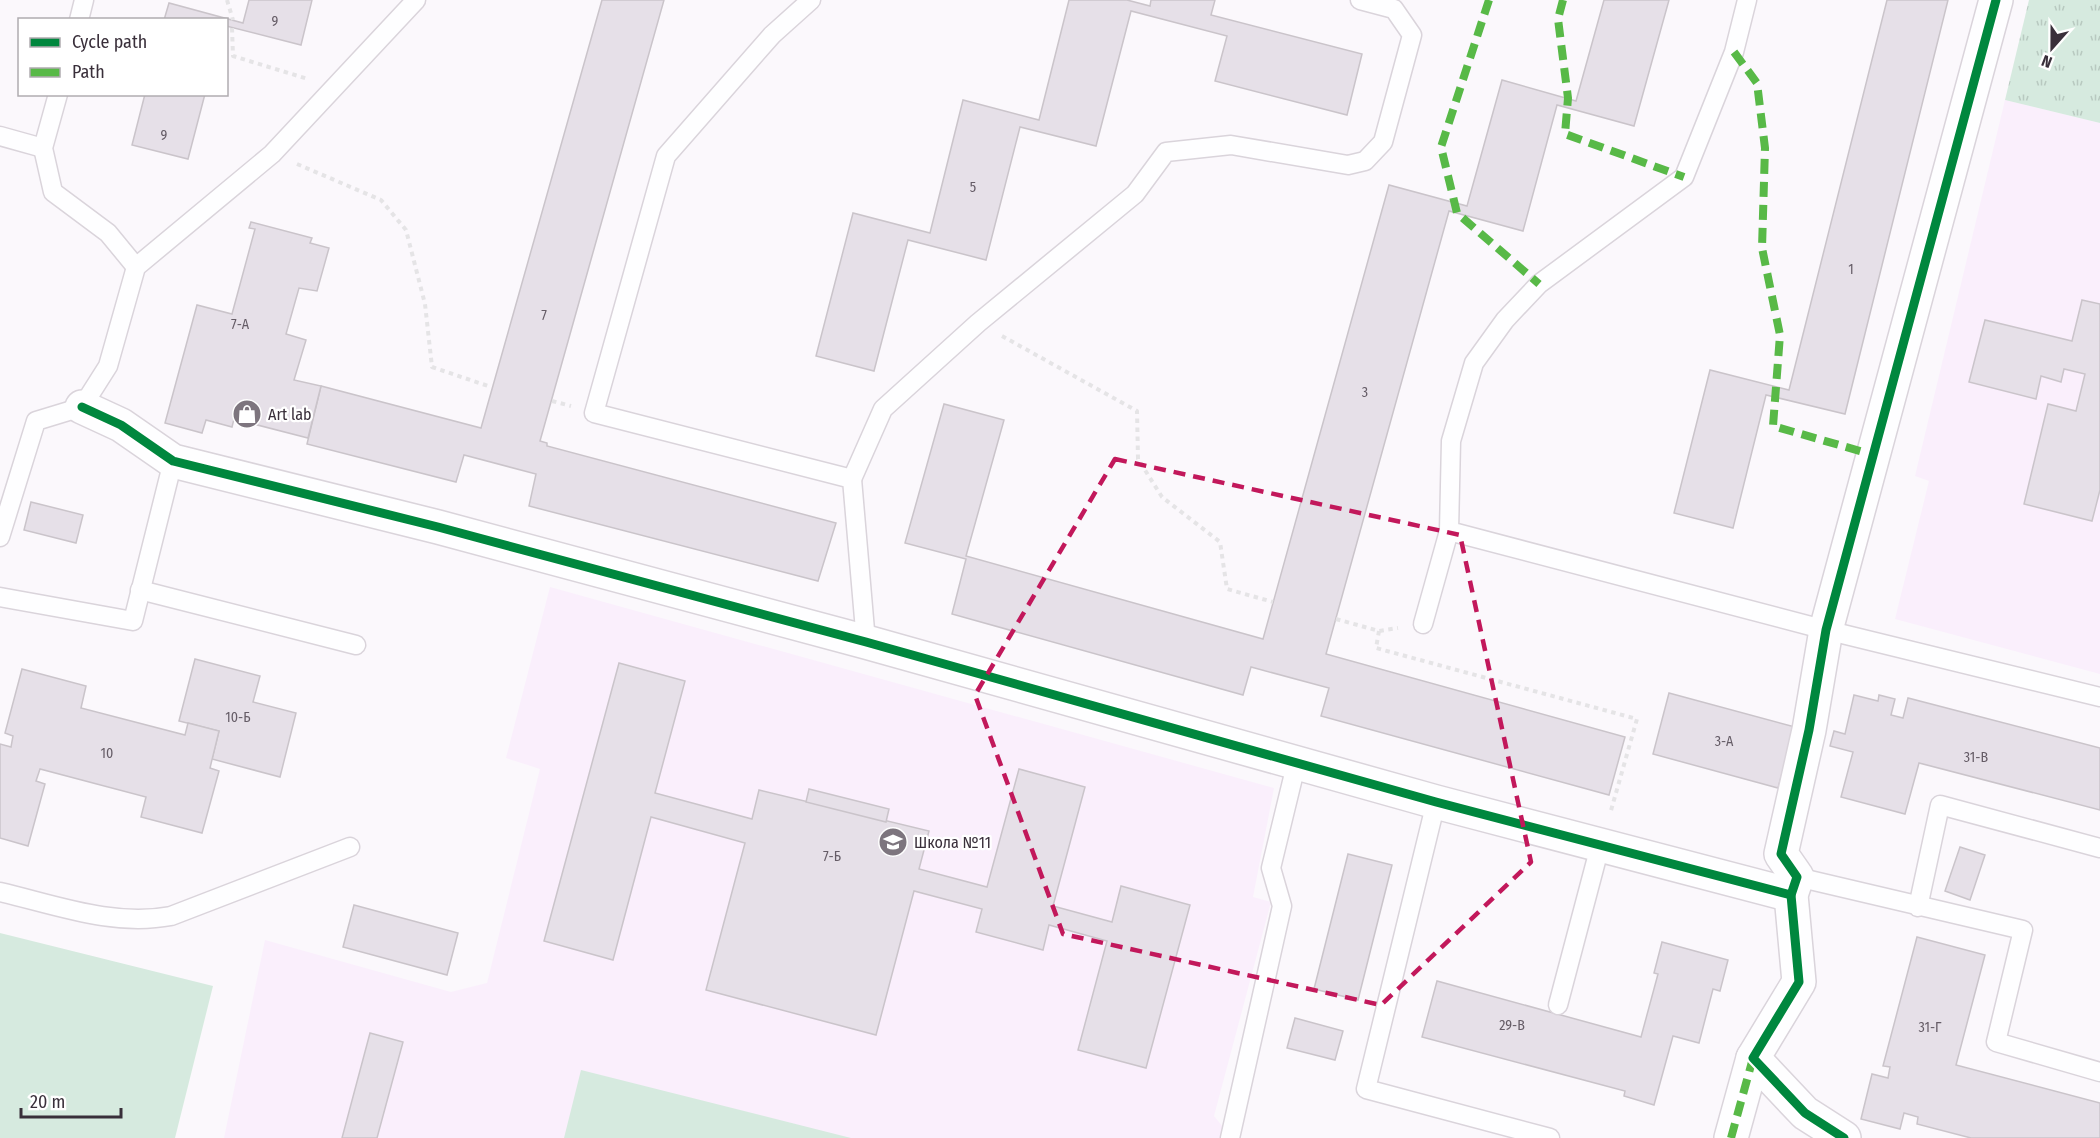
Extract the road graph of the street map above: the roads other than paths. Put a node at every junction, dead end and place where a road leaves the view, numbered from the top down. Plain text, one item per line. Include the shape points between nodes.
1 (84, 0) edge
2 (416, 0) edge
3 (811, 0) edge
4 (1360, 0) edge
5 (1747, 0) edge
6 (1996, 0) edge
7 (80, 18) edge
8 (57, 96) edge
9 (0, 136) edge
10 (43, 148) junction
11 (136, 267) junction
12 (82, 407) junction
13 (172, 461) junction
14 (852, 479) junction
15 (1449, 531) junction
16 (0, 537) edge
17 (140, 591) junction
18 (0, 597) edge
19 (1423, 624) road end
20 (1826, 630) junction
21 (866, 642) junction
22 (356, 645) dead end
23 (2100, 697) edge
24 (1297, 761) junction
25 (1436, 802) junction
26 (1600, 846) junction
27 (350, 848) dead end
28 (2100, 848) edge
29 (1794, 886) junction
30 (0, 892) edge
31 (1918, 907) junction
32 (1558, 1005) dead end
33 (1753, 1058) junction
34 (2100, 1072) edge
35 (1230, 1138) edge
36 (1550, 1138) edge
37 (1731, 1138) edge
38 (1844, 1138) edge

1 - 7 lane
2 - 11 lane via 272,153
3 - 14 lane via 772,35 666,156 594,413
4 - 14 lane via 1394,9 1412,35 1383,142 1365,161 1348,165 1231,145 1166,152 1135,194 978,323 883,409
5 - 15 lane via 1734,52 1684,177 1539,284 1474,363 1451,441
6 - 20 street
8 - 10 lane
9 - 10 lane
10 - 11 lane via 53,192 108,233
11 - 12 lane via 108,366
12 - 13 street via 121,425
12 - 16 lane via 36,421
13 - 17 lane
13 - 21 street via 438,527
14 - 21 lane
15 - 19 lane
15 - 20 lane
17 - 18 lane via 133,621
17 - 22 lane
20 - 23 lane
20 - 29 street via 1809,730 1781,854
21 - 24 street
24 - 25 street
24 - 35 lane via 1271,868 1282,906
25 - 26 street
25 - 36 lane via 1366,1089
26 - 29 street
26 - 32 lane
27 - 30 lane via 171,916 148,921 121,921
28 - 31 lane via 1940,805
29 - 31 lane
29 - 33 street via 1799,982
31 - 34 lane via 2023,930 1996,1042
33 - 37 street
33 - 38 street via 1806,1113

